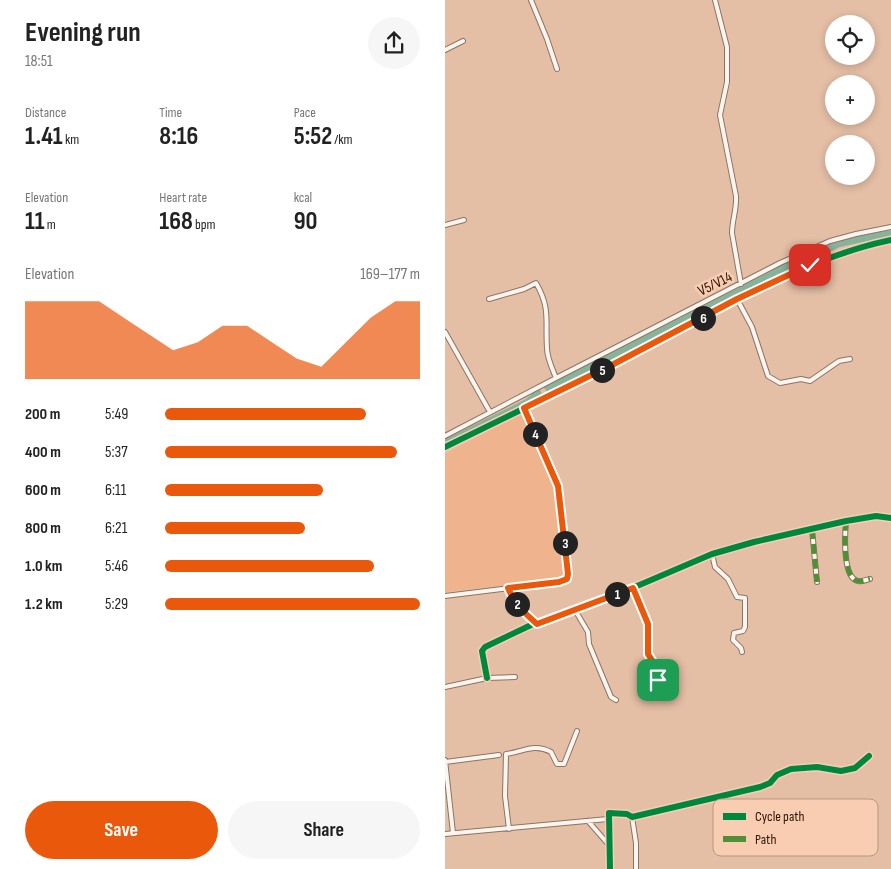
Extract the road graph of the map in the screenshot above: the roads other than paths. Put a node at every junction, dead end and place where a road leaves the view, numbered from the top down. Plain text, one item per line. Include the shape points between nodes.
1 (531, 0) edge
2 (715, 0) edge
3 (463, 41) dead end
4 (445, 50) edge
5 (557, 68) dead end
6 (464, 220) dead end
7 (445, 225) edge
8 (891, 227) edge
9 (891, 240) edge
10 (741, 284) junction
11 (489, 299) dead end
12 (737, 299) junction
13 (445, 332) edge
14 (850, 359) dead end
15 (556, 378) junction
16 (524, 408) junction
17 (491, 412) junction
18 (445, 436) edge
19 (445, 447) edge
20 (891, 518) edge
21 (846, 521) junction
22 (812, 529) junction
23 (712, 554) junction
24 (869, 579) dead end
25 (817, 582) dead end
26 (508, 588) junction
27 (633, 588) junction
28 (445, 596) edge
29 (575, 610) junction
30 (537, 624) junction
31 (742, 652) dead end
32 (515, 677) dead end
33 (487, 678) junction
34 (445, 687) edge
35 (660, 689) dead end
36 (616, 700) dead end
37 (577, 731) dead end
38 (499, 755) dead end
39 (869, 756) dead end
40 (445, 761) edge
41 (447, 800) edge
42 (632, 817) junction
43 (608, 819) junction
44 (588, 821) junction
45 (509, 829) junction
46 (445, 834) edge
47 (453, 834) junction
48 (609, 845) junction
49 (610, 869) edge
50 (637, 869) edge

1 - 5 street
2 - 10 street via 727,47 727,82 720,115 737,204 732,233
3 - 4 street
6 - 7 street
8 - 10 street, V5/V14 via 830,241
9 - 12 street via 828,257
10 - 15 street, V5/V14
11 - 15 street via 536,283 548,318 547,353
12 - 14 street via 752,327 766,373 775,381 809,381 836,363
12 - 16 street
13 - 17 street
15 - 17 street, V5/V14
16 - 19 street
16 - 26 street via 558,486 568,574 567,579 559,582
17 - 18 street, V5/V14
20 - 21 street via 876,516
21 - 22 street
21 - 24 street via 846,566 855,581
22 - 23 street
22 - 25 street
23 - 27 street
23 - 31 street via 715,567 728,579 733,592 737,597 745,598 745,626 743,631 733,634 734,643
26 - 28 street
26 - 30 street via 519,607
27 - 29 street
27 - 35 street via 648,624 648,654
29 - 30 street
29 - 36 street via 588,632 589,644 611,697
30 - 33 street via 483,648
32 - 33 street
33 - 34 street
37 - 45 street via 564,764 557,764 551,752 537,748 506,754 505,796
38 - 40 street
39 - 42 street via 855,768 841,771 817,766 793,768 760,787
40 - 41 street
41 - 47 street
42 - 43 street via 609,813
42 - 50 street
43 - 44 street
43 - 48 street
44 - 45 street
44 - 48 street
45 - 47 street
46 - 47 street
48 - 49 street

